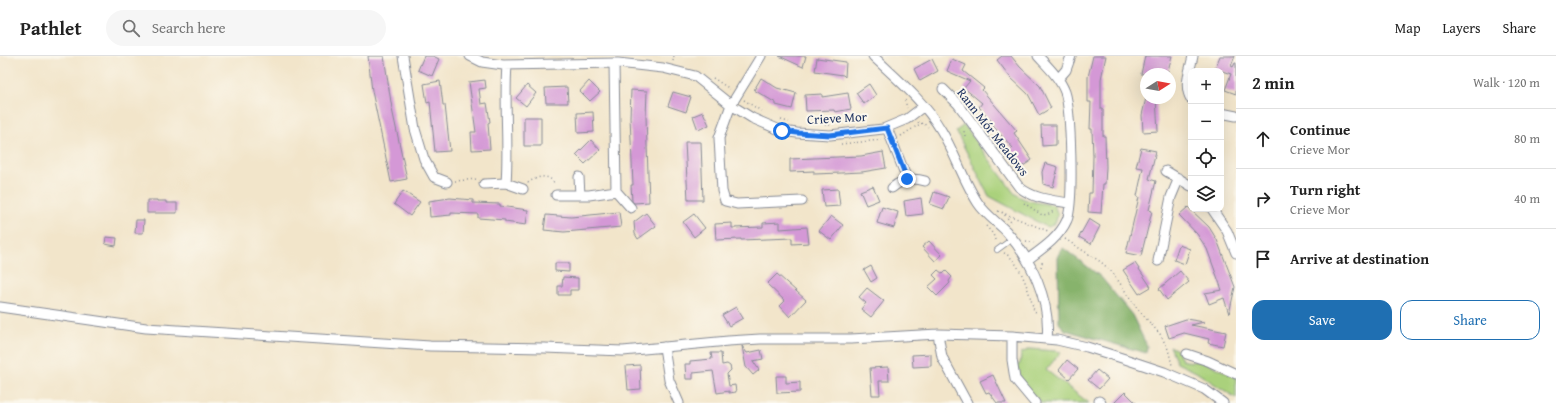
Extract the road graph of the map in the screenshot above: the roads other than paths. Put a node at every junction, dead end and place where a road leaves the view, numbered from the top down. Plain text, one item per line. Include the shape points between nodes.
1 (403, 56) edge
2 (470, 56) edge
3 (761, 56) edge
4 (873, 56) edge
5 (1038, 56) edge
6 (1071, 56) edge
7 (1193, 56) edge
8 (568, 60) edge
9 (614, 63) junction
10 (507, 65) junction
11 (1190, 68) edge
12 (1058, 79) junction
13 (1188, 79) edge
14 (943, 89) dead end
15 (1188, 93) edge
16 (731, 105) junction
17 (924, 106) junction
18 (1224, 114) edge
19 (1236, 116) edge
20 (887, 128) junction
21 (1166, 171) dead end
22 (579, 177) dead end
23 (1179, 178) junction
24 (907, 179) junction
25 (925, 181) dead end
26 (447, 182) road end
27 (506, 183) junction
28 (484, 184) road end
29 (1188, 184) edge
30 (892, 188) dead end
31 (523, 189) road end
32 (616, 191) junction
33 (556, 195) road end
34 (580, 195) junction
35 (802, 200) dead end
36 (1065, 202) junction
37 (631, 208) dead end
38 (1214, 212) edge
39 (1012, 239) junction
40 (997, 250) road end
41 (1236, 253) edge
42 (1027, 260) junction
43 (1158, 261) dead end
44 (0, 307) edge
45 (938, 334) junction
46 (1012, 336) junction
47 (1047, 339) junction
48 (664, 347) junction
49 (1187, 354) dead end
50 (1236, 374) edge
51 (679, 403) edge
52 (967, 403) edge
53 (1035, 403) edge
54 (1222, 403) edge

1 - 26 street via 415,129 424,159 434,177
2 - 10 street, Crieve Mor via 482,62
3 - 16 street
4 - 17 street
5 - 12 street
6 - 12 street via 1066,70
7 - 11 street
8 - 9 street, Crieve Mor
8 - 10 street, Crieve Mor
9 - 16 street, Crieve Mor via 663,68 695,76
9 - 32 street
10 - 27 street
12 - 36 street via 1065,93 1069,113 1071,165
13 - 15 street
14 - 36 street, Rann Mór Meadows via 958,104 1019,187 1042,199
16 - 20 street, Crieve Mor via 752,118 782,131 830,135
16 - 35 street via 719,138 722,191 725,201 737,204
17 - 20 street, Crieve Mor via 907,119
17 - 39 street via 941,130 978,204
18 - 19 street
20 - 24 street
21 - 23 street
22 - 34 street
23 - 29 street
23 - 43 street via 1171,197
24 - 25 street
24 - 30 street
27 - 28 street
27 - 31 street
32 - 34 street
32 - 37 street
33 - 34 street
36 - 42 street via 1067,219 1059,234
38 - 41 street via 1227,231
39 - 40 lane
39 - 42 street
42 - 47 street via 1039,285 1047,316
44 - 48 street via 146,328 343,341 623,351
45 - 46 street
45 - 48 street via 851,339 736,340
45 - 52 street via 942,357
46 - 47 street
46 - 53 street via 1015,379
47 - 54 street via 1087,347 1174,376 1204,389
48 - 51 street via 669,380
49 - 50 street

